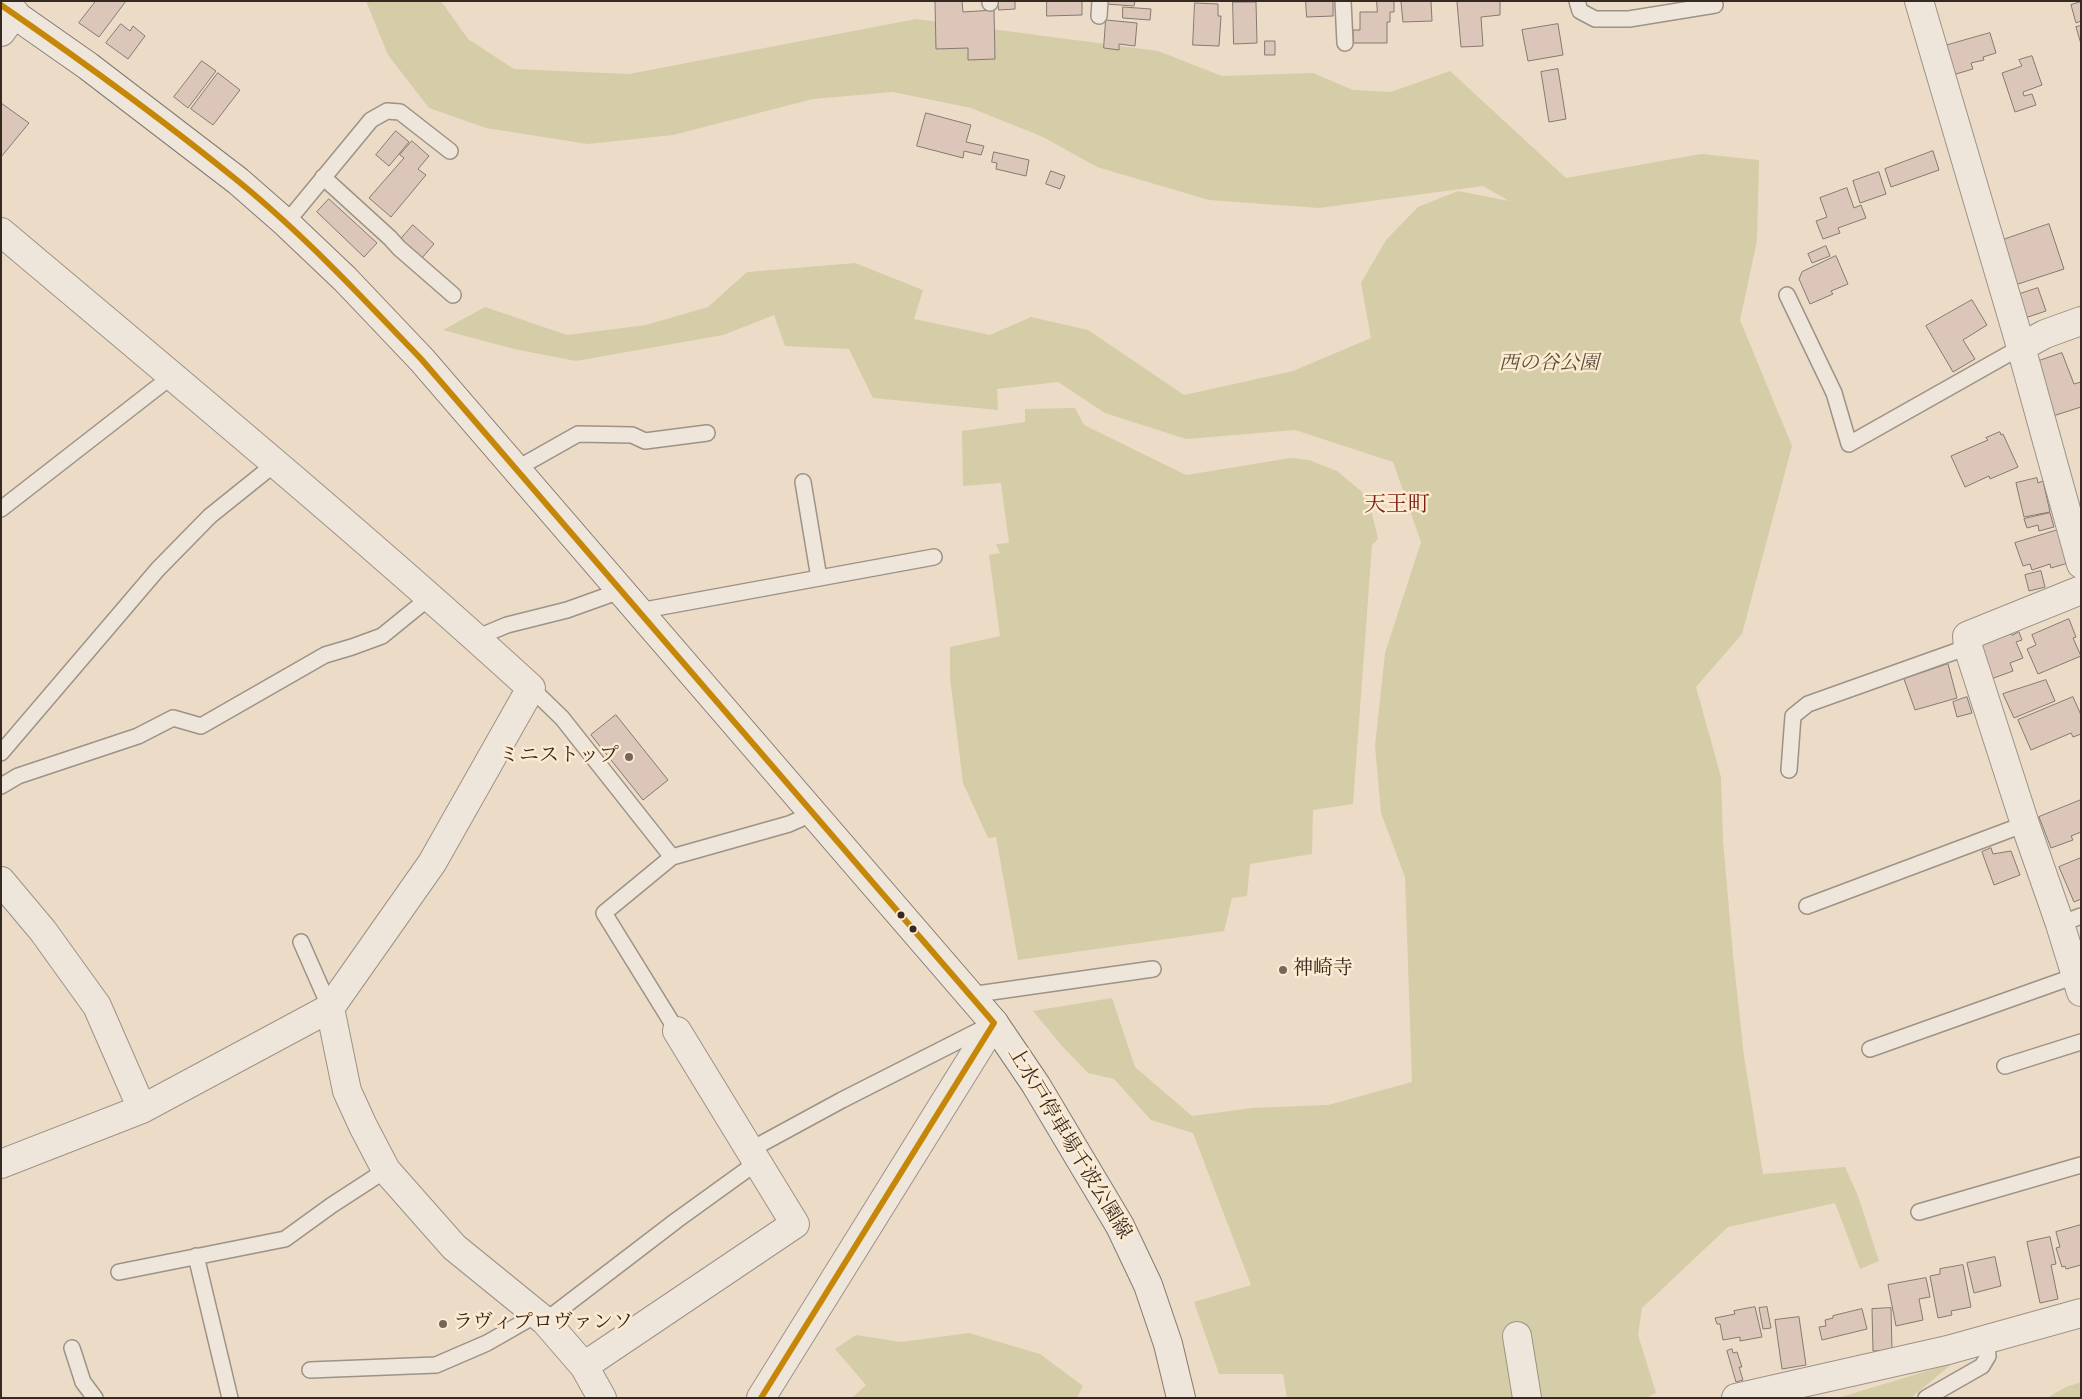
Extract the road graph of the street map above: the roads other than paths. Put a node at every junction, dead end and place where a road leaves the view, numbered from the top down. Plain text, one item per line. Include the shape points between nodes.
1 (1343, 1) edge
2 (1576, 1) edge
3 (1920, 1) edge
4 (1715, 6) dead end
5 (10, 13) edge
6 (1345, 43) dead end
7 (450, 151) dead end
8 (323, 177) junction
9 (286, 223) junction
10 (1, 232) edge
11 (453, 295) dead end
12 (1786, 295) dead end
13 (2081, 321) edge
14 (2021, 347) junction
15 (172, 376) junction
16 (707, 432) dead end
17 (276, 463) junction
18 (516, 469) junction
19 (803, 482) dead end
20 (1, 509) edge
21 (934, 557) dead end
22 (2081, 564) edge
23 (819, 578) junction
24 (2081, 590) edge
25 (620, 591) junction
26 (430, 597) junction
27 (639, 611) junction
28 (476, 638) junction
29 (1968, 647) junction
30 (531, 688) junction
31 (1, 753) edge
32 (1789, 770) dead end
33 (1, 786) edge
34 (814, 813) junction
35 (2025, 824) junction
36 (672, 857) junction
37 (1, 881) edge
38 (1808, 906) dead end
39 (2071, 920) edge
40 (301, 942) dead end
41 (1153, 969) dead end
42 (2078, 984) edge
43 (970, 995) junction
44 (330, 1008) junction
45 (994, 1023) junction
46 (677, 1031) joint
47 (2081, 1042) edge
48 (1870, 1049) dead end
49 (2005, 1066) dead end
50 (142, 1109) junction
51 (753, 1156) junction
52 (1, 1164) edge
53 (2081, 1165) edge
54 (386, 1170) junction
55 (1919, 1212) dead end
56 (196, 1256) junction
57 (119, 1272) dead end
58 (2081, 1313) edge
59 (540, 1318) junction
60 (1517, 1336) dead end
61 (1986, 1339) junction
62 (72, 1348) dead end
63 (584, 1366) junction
64 (310, 1370) dead end
65 (1746, 1396) edge
66 (95, 1398) edge
67 (230, 1398) edge
68 (602, 1398) edge
69 (761, 1398) edge
70 (1181, 1398) edge
71 (1527, 1398) edge
72 (1926, 1398) edge

1 - 6 lane
2 - 4 lane via 1580,11 1595,19 1629,18
3 - 14 street
5 - 9 street, 上水戸停車場千波公園線 via 88,66 238,181
7 - 8 lane via 400,112 386,111 371,120
8 - 9 lane
8 - 11 lane
9 - 18 street, 上水戸停車場千波公園線 via 346,279 422,360
10 - 15 street
12 - 14 lane via 1834,393 1848,444
13 - 14 street
14 - 22 street
15 - 17 street
15 - 20 lane
16 - 18 lane via 645,441 632,435 578,434
17 - 26 street
17 - 31 lane via 210,516 165,563
18 - 25 street, 上水戸停車場千波公園線
19 - 23 lane
21 - 23 lane
23 - 27 lane
24 - 29 street via 1967,636
25 - 27 street, 上水戸停車場千波公園線
25 - 28 lane
26 - 28 street
26 - 33 lane via 382,636 324,655 201,726 173,718 138,736 18,776
27 - 34 street, 上水戸停車場千波公園線
28 - 30 street
29 - 32 lane via 1808,704 1792,716
29 - 35 street
30 - 36 lane via 562,718
30 - 44 street via 432,863
34 - 36 lane via 789,824
34 - 43 street, 上水戸停車場千波公園線
35 - 38 lane
35 - 39 street
36 - 46 lane via 604,913
37 - 50 street via 43,931 97,1006
39 - 42 street
40 - 44 lane
41 - 43 lane
42 - 48 lane
43 - 45 street, 上水戸停車場千波公園線
44 - 50 street
44 - 54 street via 347,1091
45 - 51 lane via 842,1100
45 - 69 street
45 - 70 street, 上水戸停車場千波公園線 via 1036,1085 1120,1226 1148,1284 1168,1344
46 - 51 street
47 - 49 lane
50 - 52 street
51 - 59 lane via 670,1226
51 - 63 street via 795,1224
53 - 55 lane
54 - 56 lane via 285,1239
54 - 59 street via 454,1247
56 - 57 lane
56 - 67 lane
58 - 61 street
59 - 63 street
59 - 64 lane via 436,1365
60 - 71 street
61 - 65 street
61 - 72 lane via 1988,1356 1982,1366
62 - 66 lane via 83,1382
63 - 68 street

